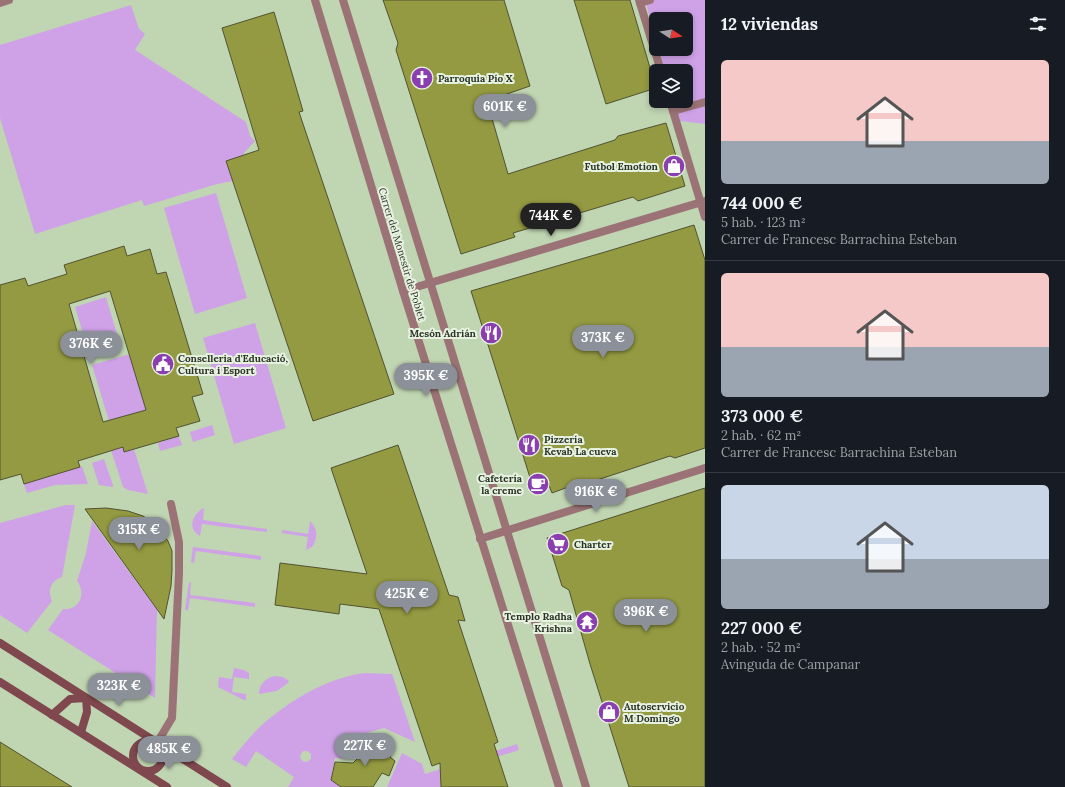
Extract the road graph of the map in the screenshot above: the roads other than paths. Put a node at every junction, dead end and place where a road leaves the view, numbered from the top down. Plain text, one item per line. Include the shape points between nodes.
1 (9, 0) edge
2 (315, 0) edge
3 (343, 0) edge
4 (650, 0) edge
5 (640, 1) edge
6 (0, 3) edge
7 (659, 64) edge
8 (705, 102) edge
9 (672, 108) edge
10 (673, 111) junction
11 (703, 202) edge
12 (705, 217) edge
13 (430, 284) junction
14 (403, 291) junction
15 (705, 468) edge
16 (171, 504) dead end
17 (507, 531) junction
18 (480, 539) junction
19 (0, 643) edge
20 (0, 682) edge
21 (86, 698) junction
22 (52, 715) junction
23 (81, 732) junction
24 (157, 743) junction
25 (140, 770) junction
26 (166, 787) edge
27 (227, 787) edge
28 (559, 787) edge
29 (586, 787) edge

1 - 6 street
2 - 14 street, Carrer del Monestir de Poblet
3 - 13 street, Carrer del Monestir de Poblet
4 - 5 street
5 - 7 street
8 - 10 street
9 - 10 street
10 - 11 street
11 - 12 street
11 - 13 street
13 - 14 street
13 - 17 street, Carrer del Monestir de Poblet
14 - 18 street, Carrer del Monestir de Poblet
15 - 17 street
16 - 24 street via 179,542 172,718
17 - 18 street
17 - 29 street, Carrer del Monestir de Poblet
18 - 28 street, Carrer del Monestir de Poblet
19 - 21 main road
20 - 22 main road
21 - 22 main road via 70,699
21 - 23 main road via 87,712
21 - 24 main road
22 - 23 main road
23 - 25 main road
24 - 25 main road via 164,758 159,767 150,772
24 - 25 main road via 143,742 135,748 132,757
24 - 27 main road
25 - 26 main road

